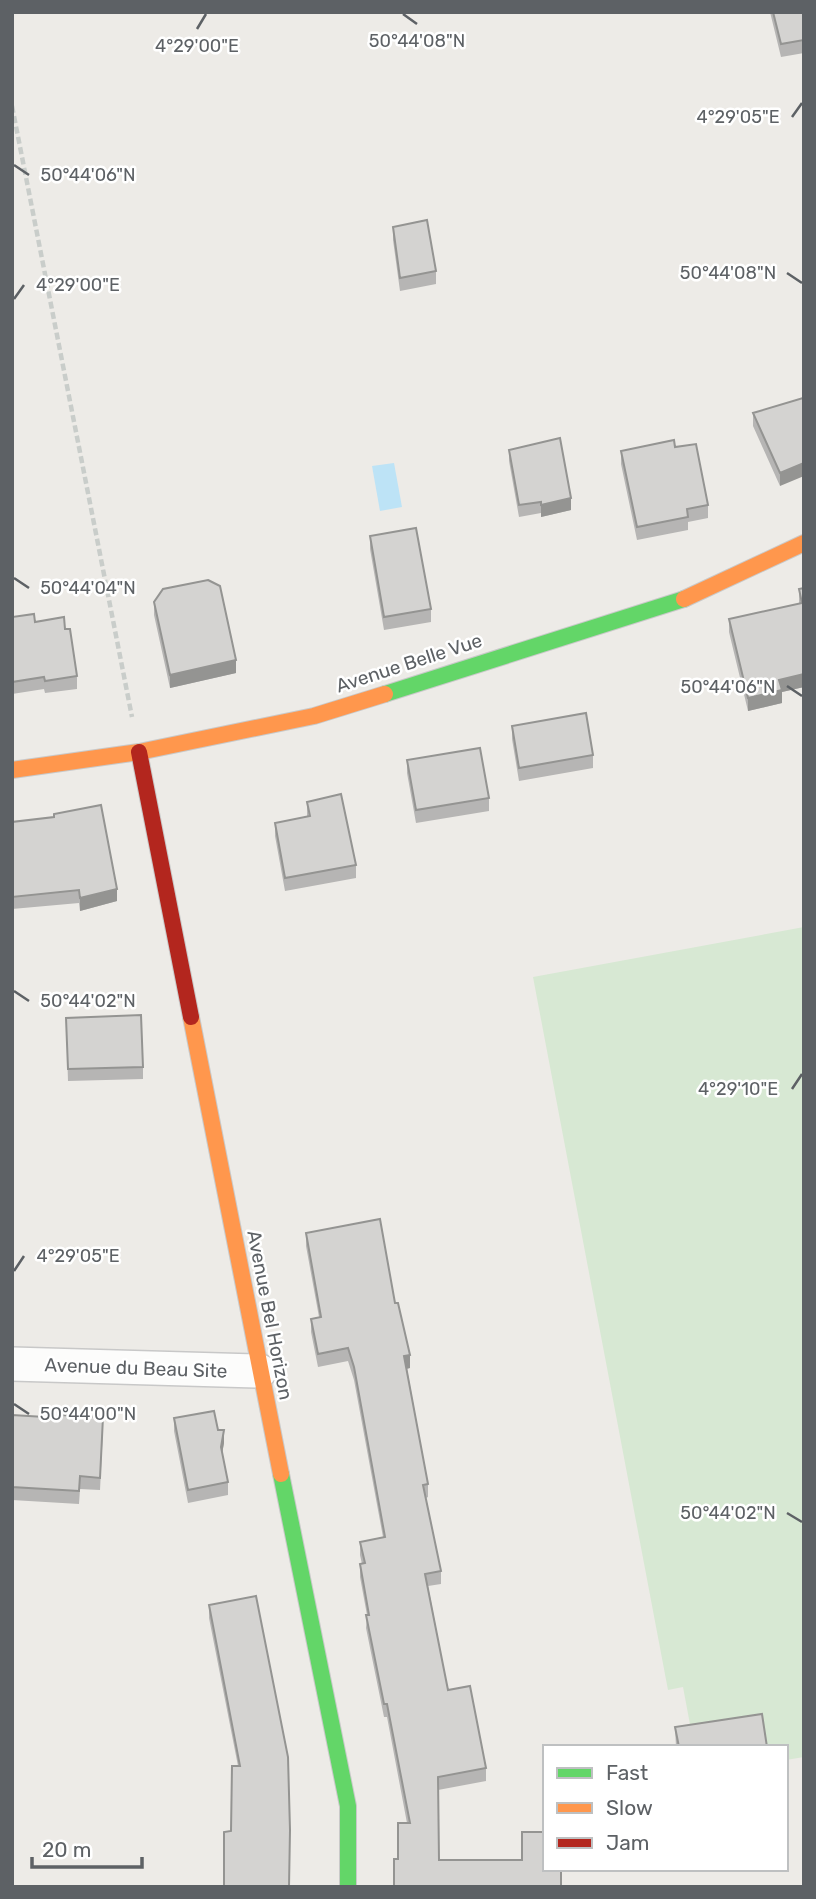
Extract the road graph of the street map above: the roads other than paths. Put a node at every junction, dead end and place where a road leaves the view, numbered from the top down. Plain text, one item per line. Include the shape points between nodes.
1 (804, 543) edge
2 (139, 752) junction
3 (12, 770) edge
4 (12, 1364) edge
5 (260, 1371) junction
6 (348, 1887) edge

1 - 2 street, Avenue Belle Vue via 683,599 327,712
2 - 3 street, Avenue Belle Vue
2 - 5 street, Avenue Bel Horizon
4 - 5 street, Avenue du Beau Site
5 - 6 street, Avenue Bel Horizon via 348,1807

